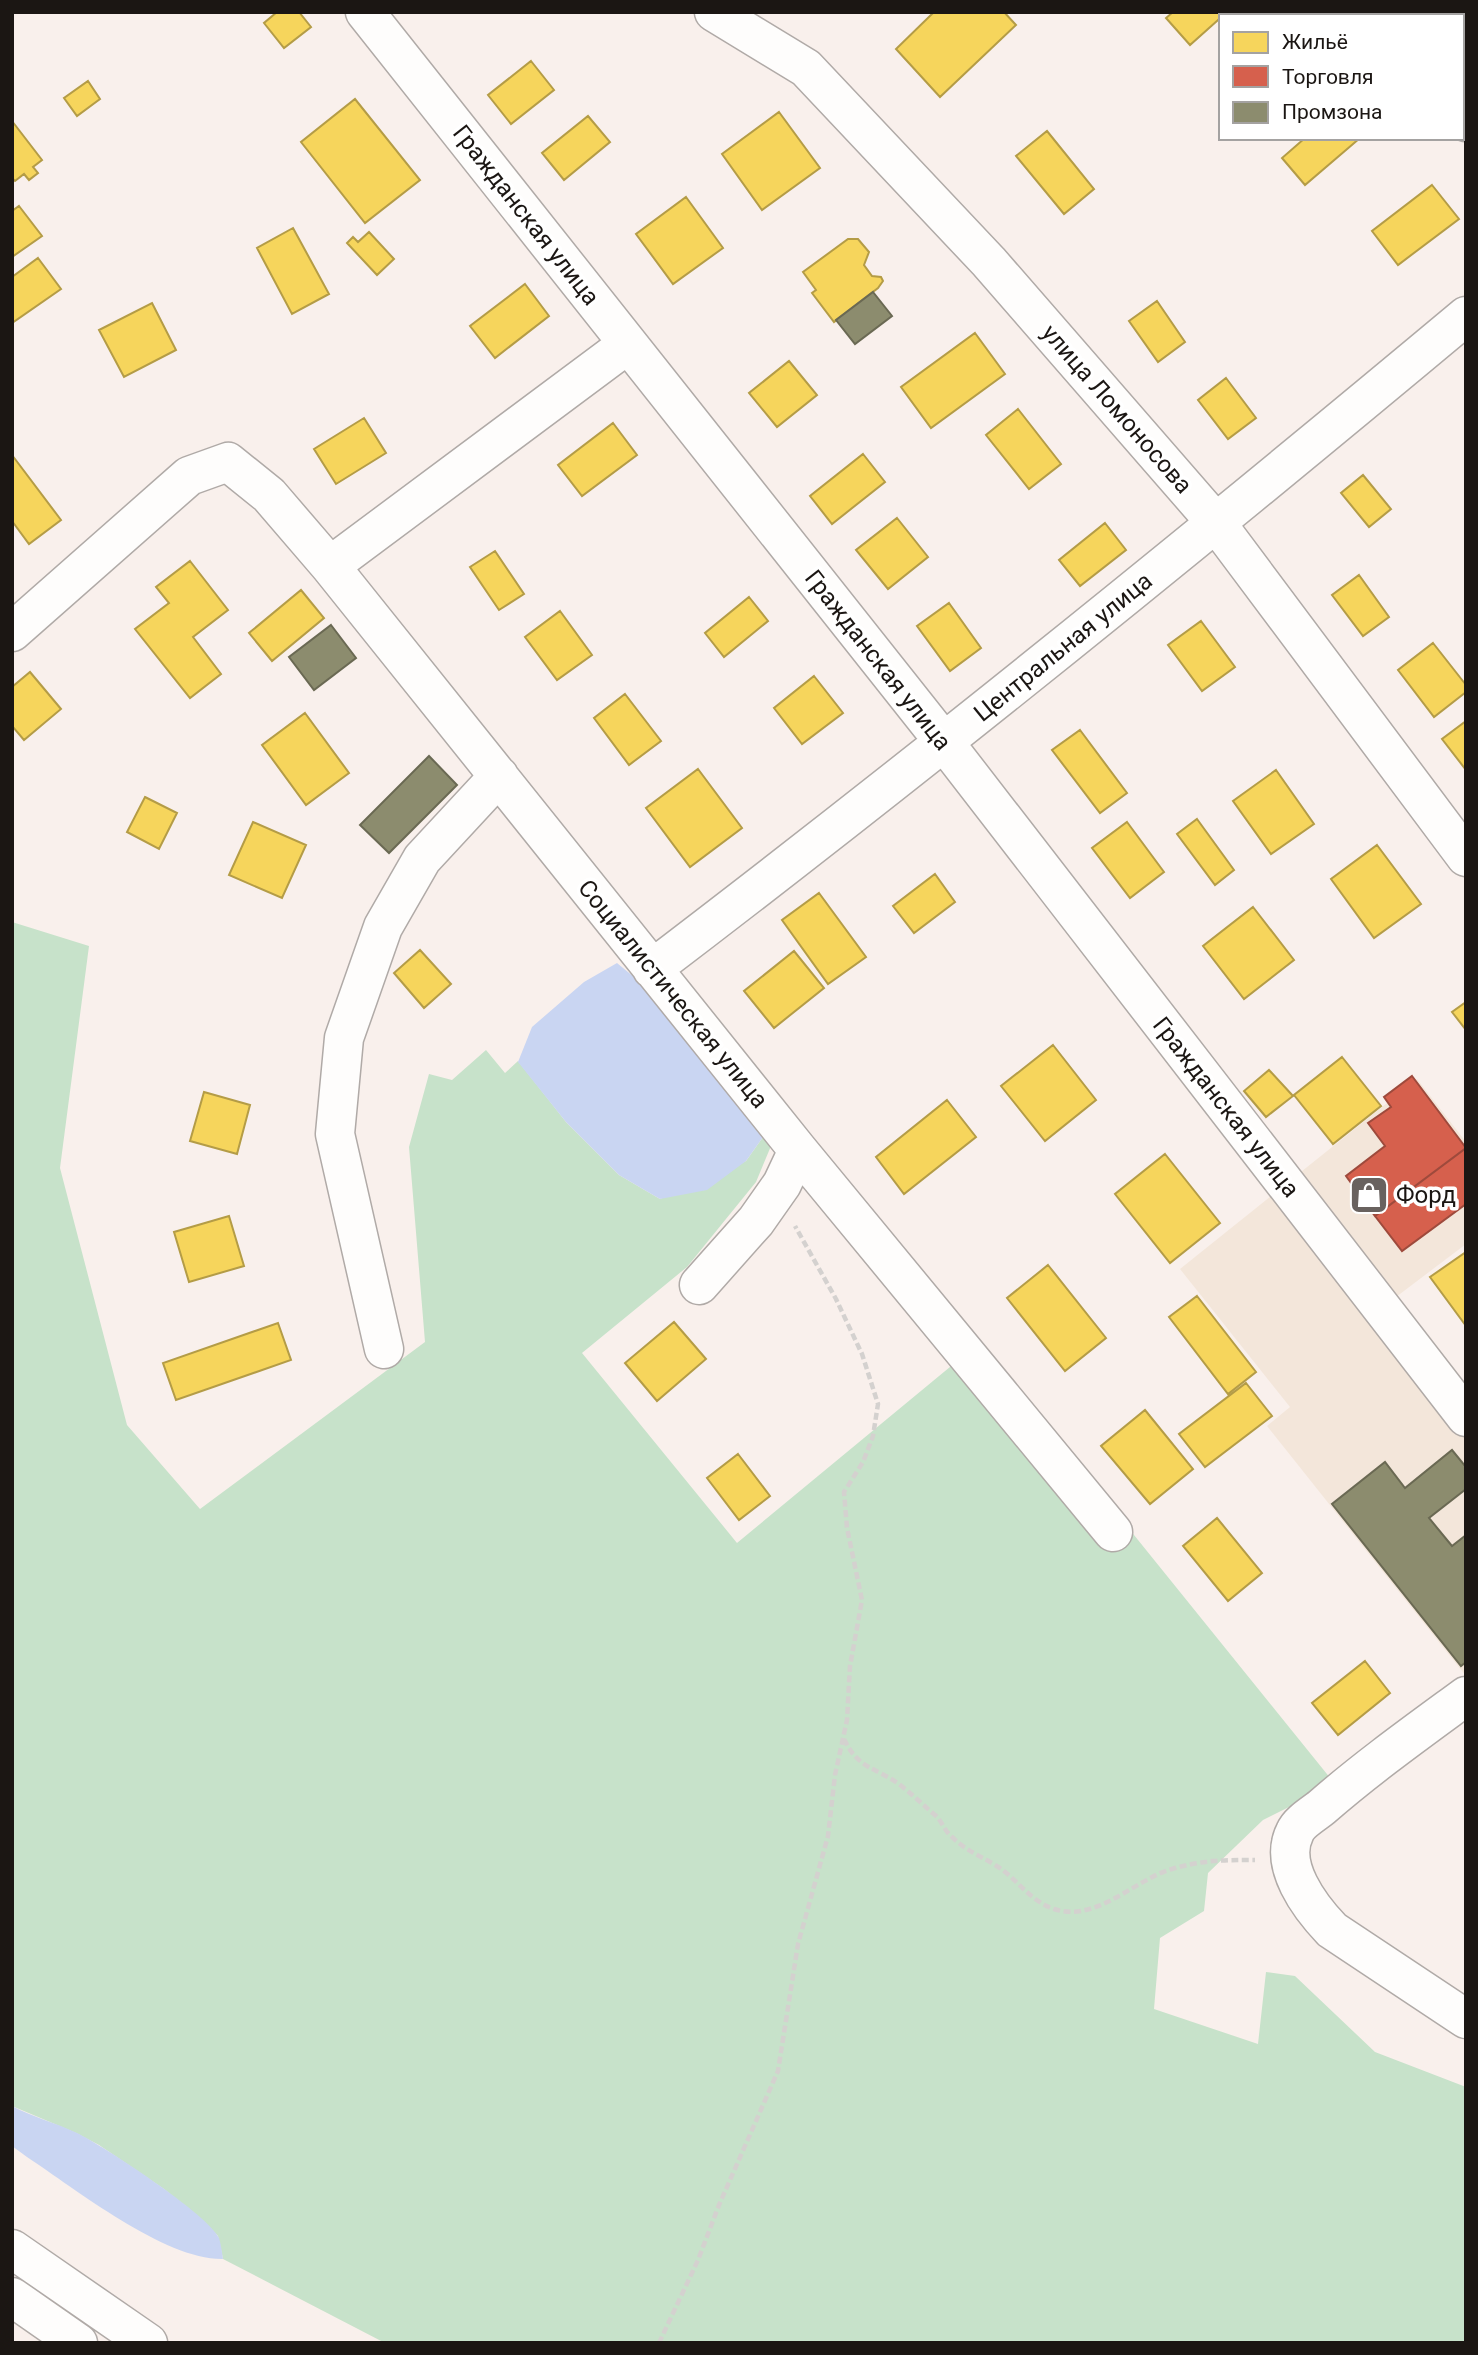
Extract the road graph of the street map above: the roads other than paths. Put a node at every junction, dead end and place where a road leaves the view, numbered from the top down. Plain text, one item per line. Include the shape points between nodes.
1 (365, 12) edge
2 (714, 12) edge
3 (1466, 316) edge
4 (628, 344) junction
5 (1217, 524) junction
6 (330, 566) junction
7 (12, 632) edge
8 (944, 742) junction
9 (499, 776) junction
10 (1466, 857) edge
11 (652, 969) junction
12 (798, 1150) junction
13 (698, 1285) dead end
14 (384, 1349) dead end
15 (1466, 1417) edge
16 (1113, 1532) dead end
17 (1466, 1696) edge
18 (1466, 2020) edge
19 (12, 2249) edge
20 (12, 2297) edge
21 (78, 2343) edge
22 (148, 2343) edge

1 - 4 main road, Гражданская улица
2 - 5 main road, улица Ломоносова via 806,68 989,261
3 - 5 main road, Центральная улица
4 - 6 main road
4 - 8 main road, Гражданская улица
5 - 8 main road, Центральная улица
5 - 10 main road, улица Ломоносова
6 - 7 main road, Социалистическая улица via 269,495 228,462 189,476
6 - 9 main road, Социалистическая улица
8 - 11 main road, Центральная улица
8 - 15 main road, Гражданская улица
9 - 11 main road, Социалистическая улица
9 - 14 main road via 422,859 383,927 344,1038 335,1134
11 - 12 main road, Социалистическая улица
12 - 13 main road via 782,1184 756,1221
12 - 16 main road, Социалистическая улица
17 - 18 main road via 1364,1771 1295,1831 1289,1859 1316,1913 1332,1930
19 - 22 main road
20 - 21 main road

